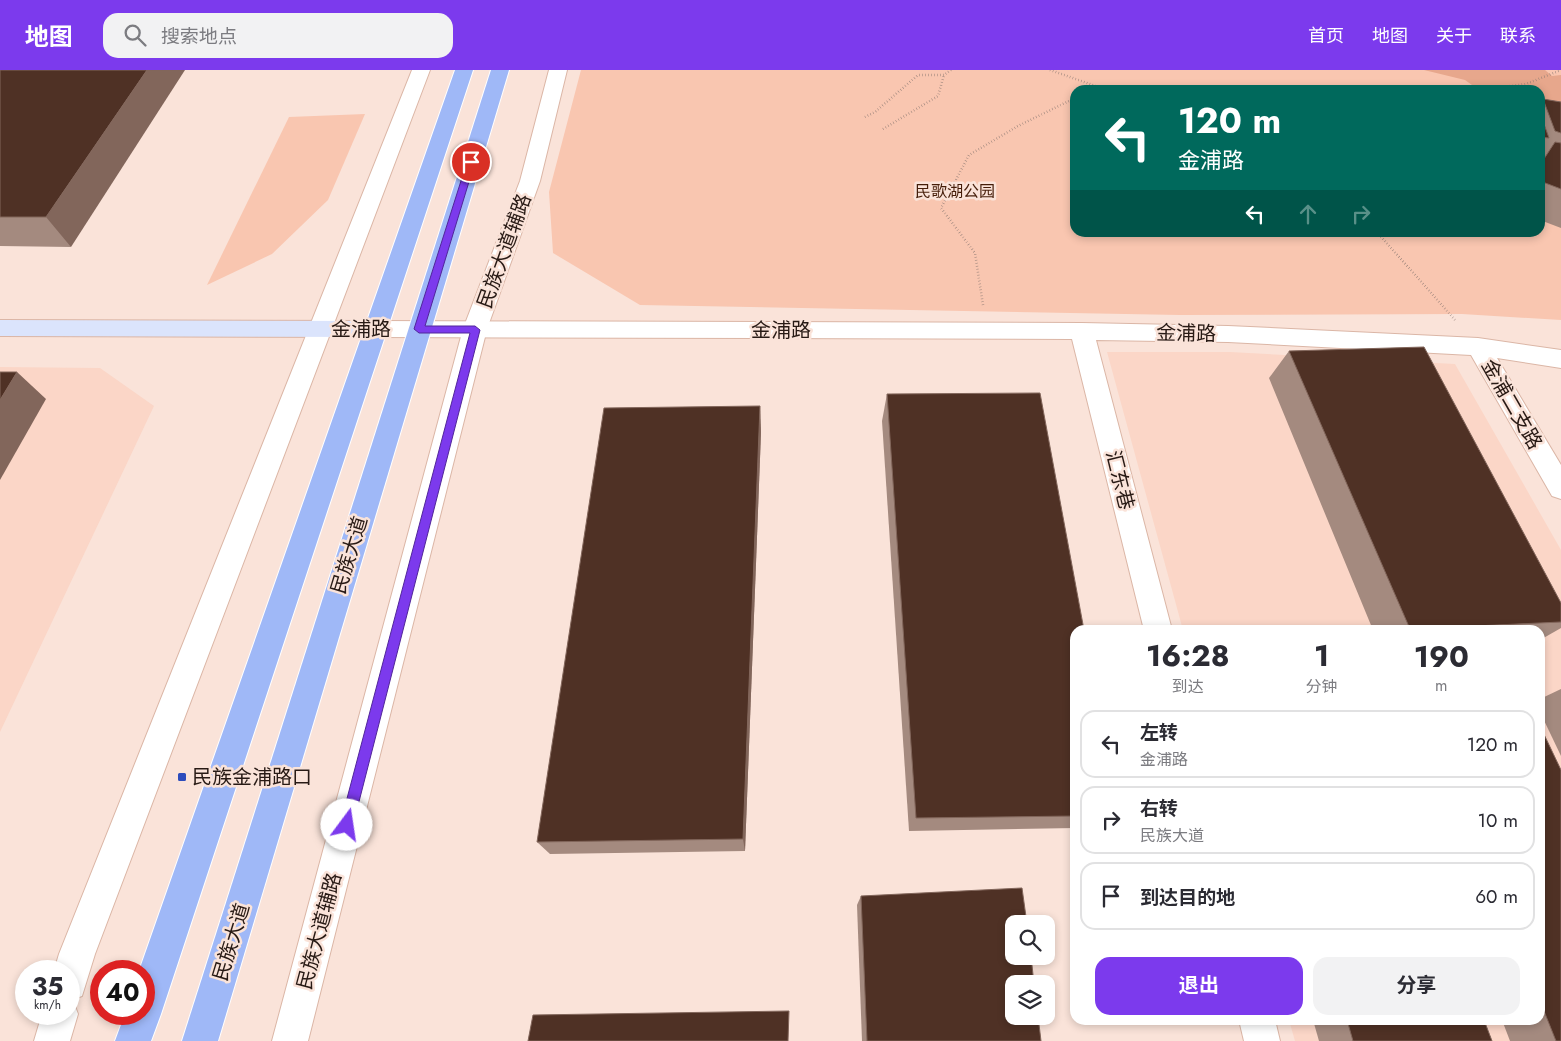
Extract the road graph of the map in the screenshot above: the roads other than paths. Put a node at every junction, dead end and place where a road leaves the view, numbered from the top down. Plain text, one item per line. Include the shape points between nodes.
1 (421, 70) edge
2 (464, 70) edge
3 (500, 70) edge
4 (558, 70) edge
5 (0, 328) edge
6 (320, 329) junction
7 (377, 329) junction
8 (419, 329) junction
9 (475, 330) junction
10 (1082, 331) junction
11 (1478, 346) junction
12 (1561, 359) edge
13 (1561, 488) edge
14 (1157, 625) edge
15 (76, 960) edge
16 (155, 978) edge
17 (57, 1025) edge
18 (138, 1025) edge
19 (1258, 1025) edge
20 (52, 1041) edge
21 (133, 1041) edge
22 (200, 1041) edge
23 (290, 1041) edge
24 (1262, 1041) edge

1 - 6 street
2 - 7 highway
3 - 8 highway, 民族大道
4 - 9 street, 民族大道辅路 via 530,181
5 - 6 main road, 金浦路
6 - 7 main road, 金浦路
6 - 15 street
7 - 8 street, 金浦路
7 - 16 highway
8 - 9 street, 金浦路
8 - 22 highway, 民族大道
9 - 10 street, 金浦路
9 - 23 street, 民族大道辅路
10 - 11 street, 金浦路 via 1228,334
10 - 14 street, 汇东巷
11 - 12 street, 金浦路
11 - 13 street, 金浦二支路
17 - 20 street
18 - 21 highway
19 - 24 street

